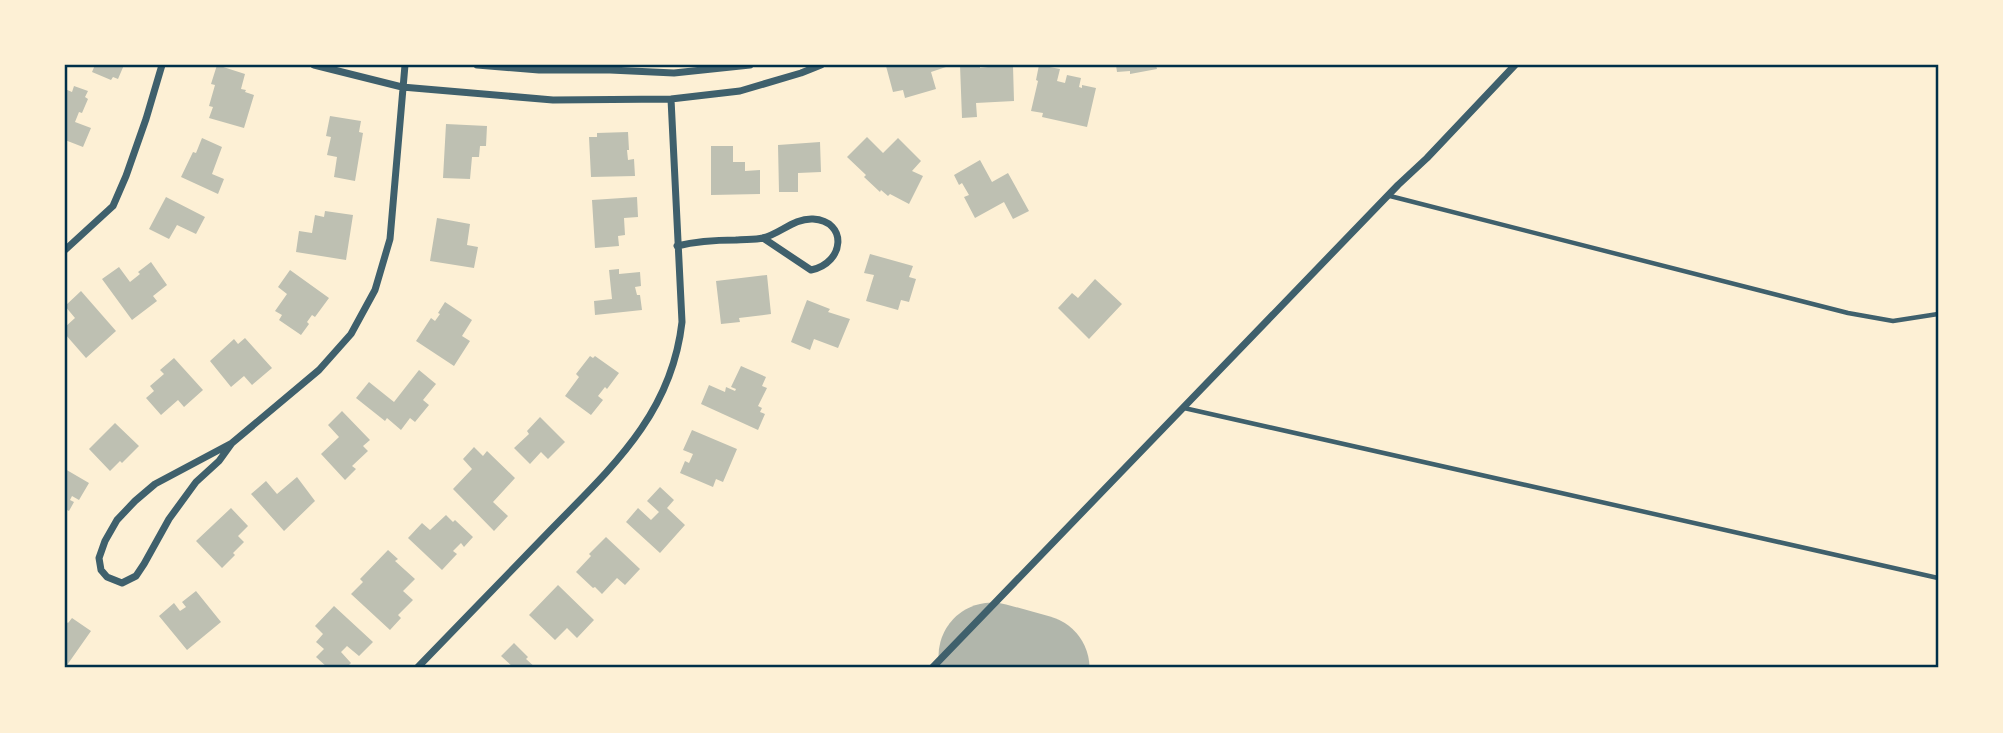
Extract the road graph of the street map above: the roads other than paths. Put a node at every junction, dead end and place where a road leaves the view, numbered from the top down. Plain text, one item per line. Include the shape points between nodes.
1 (162, 65) edge
2 (314, 65) edge
3 (405, 65) edge
4 (477, 65) edge
5 (750, 65) edge
6 (821, 65) edge
7 (1515, 65) edge
8 (402, 87) junction
9 (671, 99) junction
10 (1390, 196) junction
11 (763, 238) junction
12 (677, 246) junction
13 (65, 250) edge
14 (1938, 314) edge
15 (1183, 408) junction
16 (232, 443) junction
17 (1938, 578) edge
18 (417, 668) edge
19 (932, 668) edge

1 - 13 street via 113,206
2 - 8 street
3 - 8 street
4 - 5 street via 674,73
6 - 9 street via 740,91
7 - 10 street
8 - 9 street via 553,100
8 - 16 street via 390,239 375,290 351,334 319,370
9 - 12 street
10 - 14 lane via 1848,313 1893,321
10 - 15 street
11 - 11 street via 811,270 828,264 838,242 828,224 810,219
11 - 12 street
12 - 18 street via 679,347 656,407 622,455
15 - 17 lane
15 - 19 street
16 - 16 street via 155,484 135,500 105,541 99,558 107,577 122,583 136,576 183,497

